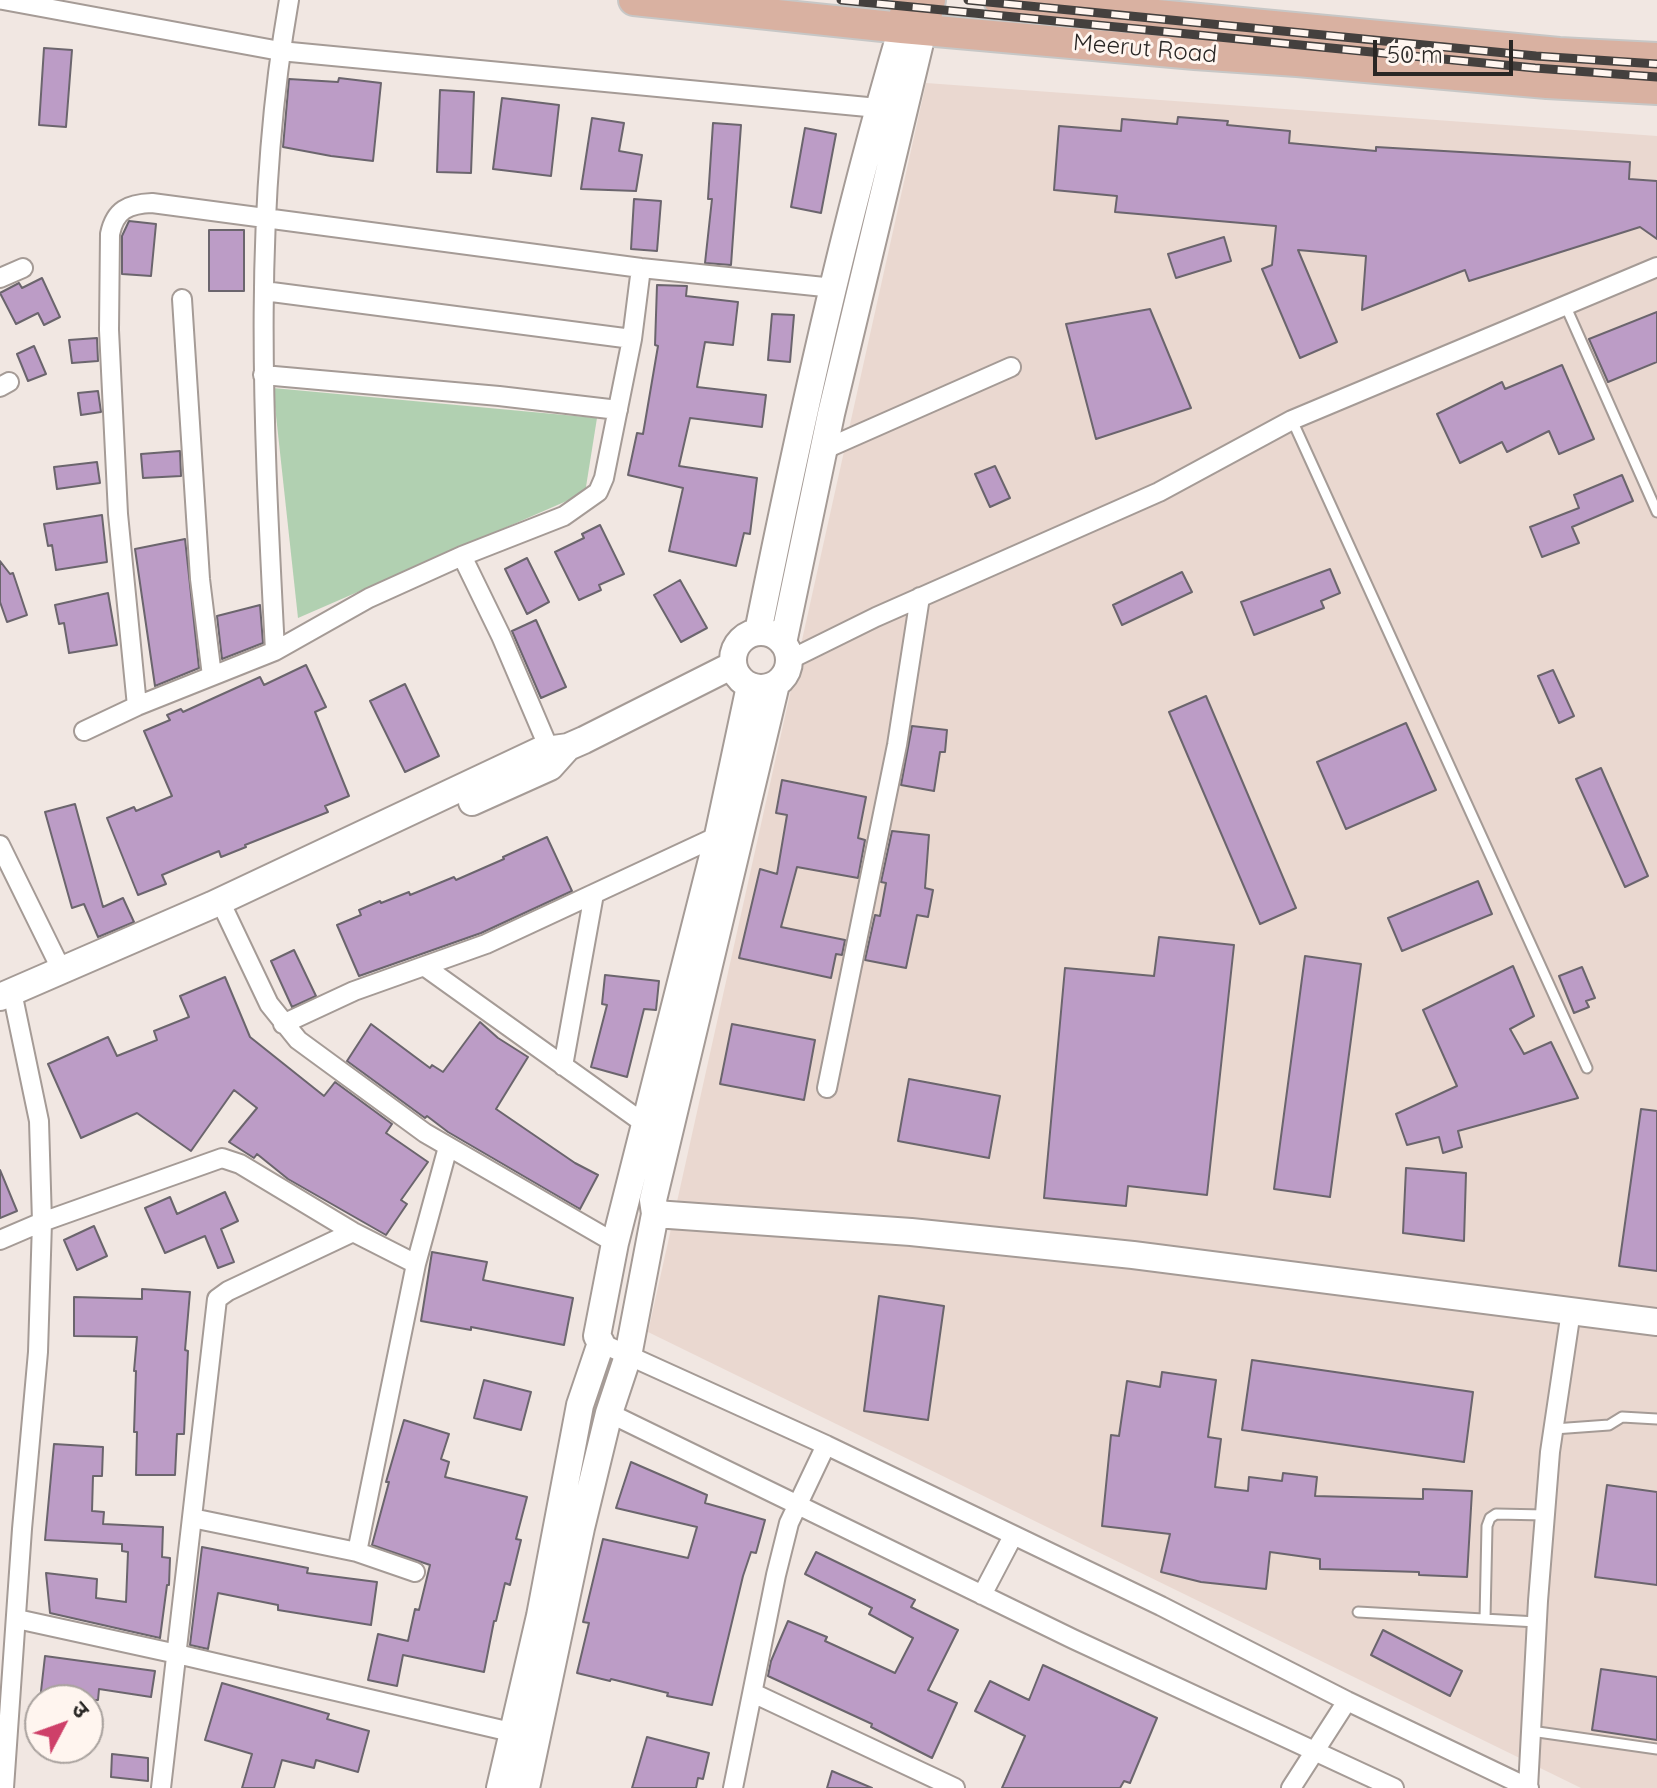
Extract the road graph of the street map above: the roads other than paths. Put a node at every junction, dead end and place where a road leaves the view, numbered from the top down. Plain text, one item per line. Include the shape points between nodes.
1 (3, 0) edge
2 (289, 0) edge
3 (634, 0) edge
4 (930, 0) edge
5 (999, 0) edge
6 (1237, 11) edge
7 (911, 20) edge
8 (280, 51) junction
9 (1657, 58) edge
10 (898, 84) junction
11 (1657, 89) edge
12 (878, 108) junction
13 (266, 218) junction
14 (1657, 267) edge
15 (23, 268) dead end
16 (641, 268) junction
17 (0, 278) edge
18 (834, 288) junction
19 (264, 291) junction
20 (182, 299) dead end
21 (1566, 307) junction
22 (632, 339) junction
23 (1011, 367) dead end
24 (263, 375) junction
25 (618, 410) junction
26 (1292, 420) junction
27 (823, 450) junction
28 (1657, 512) edge
29 (462, 556) junction
30 (920, 597) junction
31 (758, 632) junction
32 (275, 651) junction
33 (786, 652) junction
34 (733, 665) junction
35 (212, 676) junction
36 (776, 684) junction
37 (750, 686) junction
38 (137, 706) junction
39 (84, 731) dead end
40 (558, 753) junction
41 (718, 836) junction
42 (0, 845) edge
43 (594, 894) junction
44 (223, 908) junction
45 (424, 966) junction
46 (61, 969) junction
47 (7, 1002) edge
48 (283, 1024) junction
49 (563, 1066) junction
50 (1587, 1068) dead end
51 (827, 1088) dead end
52 (645, 1124) junction
53 (448, 1147) junction
54 (655, 1214) junction
55 (42, 1222) junction
56 (353, 1232) junction
57 (0, 1240) edge
58 (615, 1243) junction
59 (416, 1264) junction
60 (1571, 1311) junction
61 (1657, 1322) edge
62 (601, 1343) junction
63 (628, 1356) junction
64 (609, 1413) junction
65 (1657, 1419) edge
66 (1554, 1429) junction
67 (826, 1445) junction
68 (797, 1503) junction
69 (1545, 1515) junction
70 (192, 1518) junction
71 (1013, 1536) junction
72 (357, 1552) junction
73 (0, 1563) edge
74 (20, 1564) junction
75 (415, 1572) dead end
76 (982, 1595) junction
77 (1358, 1612) dead end
78 (17, 1619) junction
79 (1485, 1619) junction
80 (1537, 1622) junction
81 (177, 1654) junction
82 (7, 1658) edge
83 (753, 1693) junction
84 (1347, 1701) junction
85 (1531, 1731) junction
86 (511, 1732) junction
87 (1657, 1749) edge
88 (1313, 1752) junction
89 (1499, 1782) edge
90 (4, 1788) edge
91 (161, 1788) edge
92 (500, 1788) edge
93 (526, 1788) edge
94 (733, 1788) edge
95 (955, 1788) edge
96 (1291, 1788) edge
97 (1394, 1788) edge
98 (1529, 1788) edge

1 - 8 street
2 - 8 street
3 - 7 main road, Meerut Road
4 - 7 main road
5 - 6 main road, Meerut Road
6 - 9 main road, Meerut Road via 1559,53
7 - 10 street
7 - 11 main road, Meerut Road via 1547,83
8 - 12 street
8 - 13 street
10 - 12 street
10 - 27 street
12 - 18 street
13 - 16 street
13 - 19 street
13 - 38 street via 152,203 133,204 113,221 109,330 118,514
14 - 21 street
15 - 17 street
16 - 18 street
16 - 22 street
18 - 31 street
19 - 22 street
19 - 24 street
20 - 35 street via 200,579
21 - 26 street
21 - 28 lane
22 - 25 street
23 - 27 street
24 - 25 street
24 - 32 street
25 - 29 street via 598,492 564,516
26 - 30 street via 1159,492
26 - 50 lane
27 - 33 street
29 - 32 street via 369,598
29 - 40 street
30 - 33 street via 827,640
30 - 51 street via 897,745
31 - 33 street via 776,637
31 - 34 street via 742,640
32 - 35 street
33 - 36 street via 783,677
34 - 37 street
34 - 40 street
35 - 38 street
36 - 37 street
36 - 54 street via 653,1200
37 - 41 street
38 - 39 street
40 - 44 street
41 - 43 street
41 - 52 street
42 - 46 street
43 - 45 street
43 - 49 street
44 - 46 street
44 - 47 street
44 - 48 street
45 - 48 street
45 - 49 street
46 - 47 street
47 - 55 street via 39,1121
48 - 53 street
49 - 52 street
52 - 58 street
53 - 58 street
53 - 59 street
54 - 60 street via 1133,1255
54 - 63 street
55 - 56 street via 222,1158
55 - 57 street
55 - 74 street via 38,1352
56 - 59 street
56 - 70 street via 217,1299
58 - 62 street via 597,1336
59 - 72 street
60 - 61 street
60 - 66 street
62 - 63 street
62 - 86 street via 580,1405 540,1616
63 - 64 street
63 - 67 street
64 - 68 street
64 - 93 street
65 - 66 lane via 1622,1417 1609,1425
66 - 69 street
67 - 68 street
67 - 71 street
68 - 76 street
68 - 83 street via 776,1575
69 - 79 lane via 1490,1518
69 - 80 street
70 - 72 street
70 - 81 street
71 - 76 street
71 - 84 street
72 - 75 street
73 - 74 street
74 - 78 street
76 - 88 street
77 - 79 lane
78 - 81 street
78 - 82 street
79 - 80 lane
80 - 85 street
81 - 86 street
81 - 91 street
82 - 90 street
83 - 94 street
83 - 95 street
84 - 88 street
84 - 89 street
85 - 87 lane
85 - 98 street
86 - 92 street
88 - 96 street
88 - 97 street
89 - 98 street

